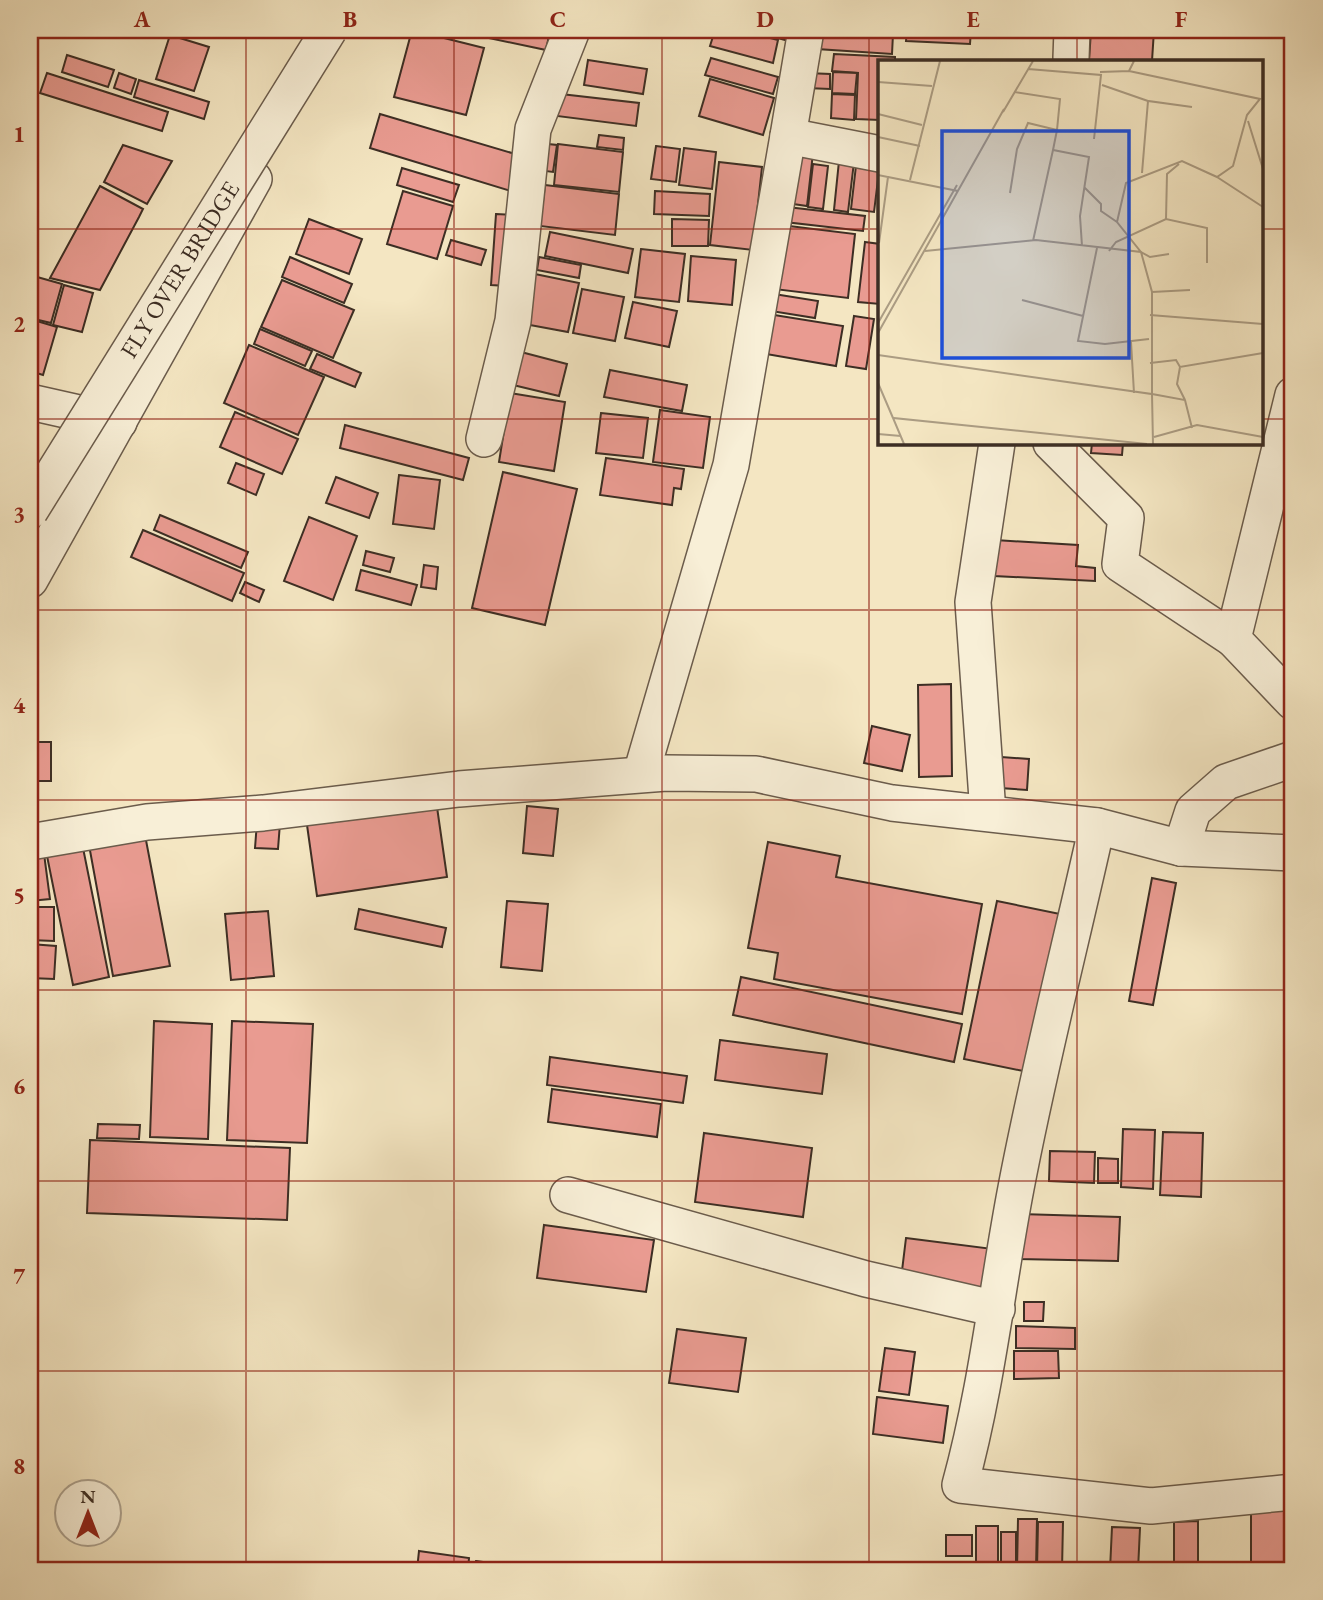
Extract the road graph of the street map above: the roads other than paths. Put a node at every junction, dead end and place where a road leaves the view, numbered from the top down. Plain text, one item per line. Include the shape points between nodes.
1 (329, 30) edge
2 (338, 30) edge
3 (572, 30) edge
4 (806, 30) edge
5 (788, 136) junction
6 (878, 154) edge
7 (1293, 395) edge
8 (30, 402) edge
9 (120, 422) junction
10 (484, 439) dead end
11 (997, 444) edge
12 (1052, 444) edge
13 (30, 511) edge
14 (30, 580) edge
15 (1233, 639) junction
16 (1293, 702) edge
17 (1293, 759) edge
18 (640, 774) junction
19 (988, 813) junction
20 (1097, 826) junction
21 (30, 842) edge
22 (1181, 848) junction
23 (1293, 853) edge
24 (568, 1195) dead end
25 (997, 1309) junction
26 (1293, 1492) edge

1 - 13 street, FLY OVER BRIDGE, bridge
2 - 9 street
3 - 10 street via 533,129 513,321
4 - 5 street
5 - 6 street
5 - 18 street via 731,465
7 - 15 street
8 - 9 street
9 - 14 street
11 - 19 street via 973,602
12 - 15 street via 1126,518 1120,564
15 - 16 street
17 - 22 street via 1226,782 1193,811
18 - 19 street via 756,774 892,803
18 - 21 street via 147,822
19 - 20 street
20 - 22 street
20 - 25 street via 1016,1189
22 - 23 street
24 - 25 street via 866,1279
25 - 26 street via 960,1485 1151,1506

